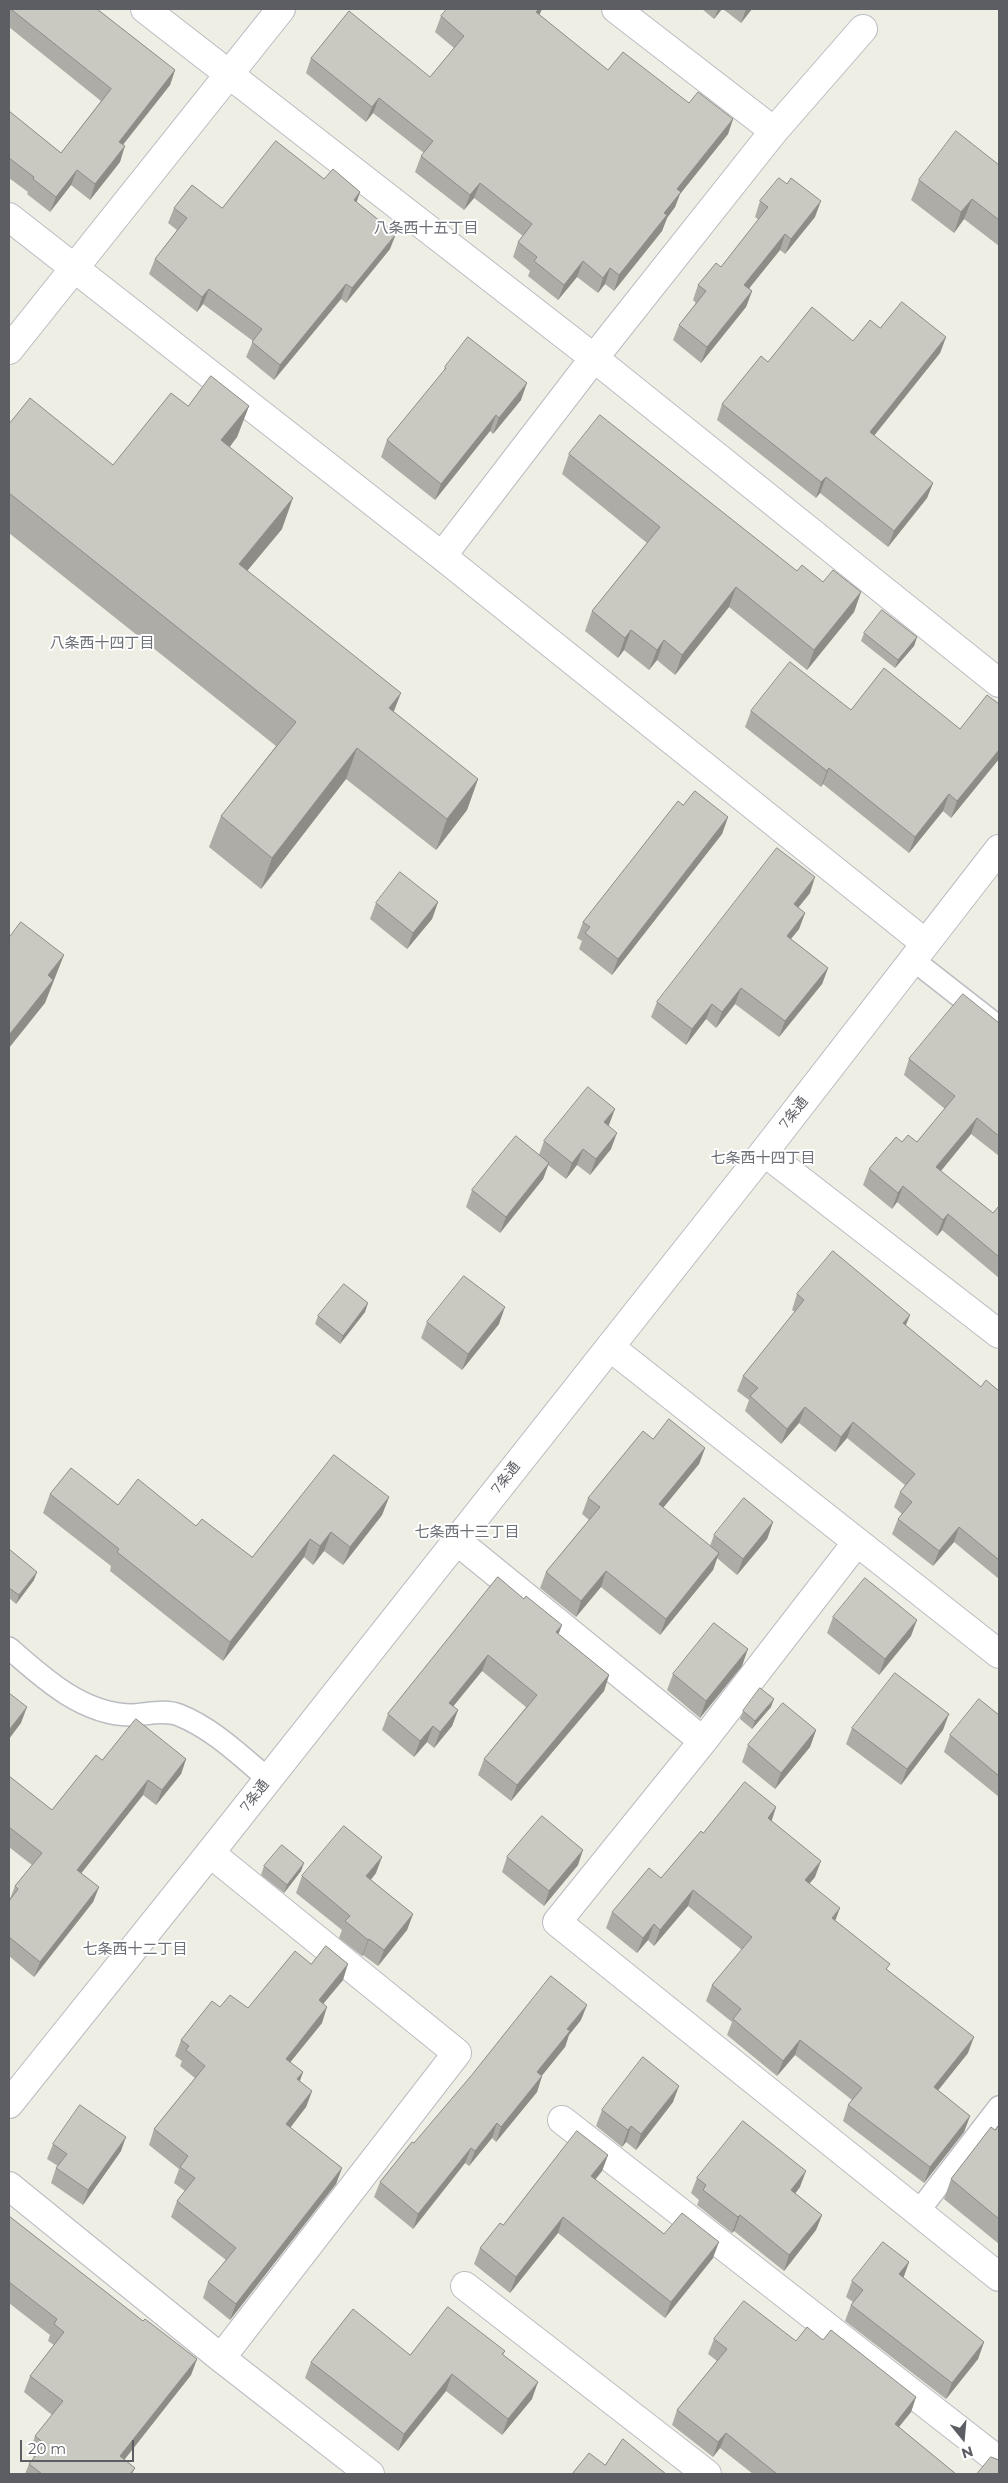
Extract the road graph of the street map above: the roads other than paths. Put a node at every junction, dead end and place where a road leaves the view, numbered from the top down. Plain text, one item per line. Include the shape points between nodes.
1 (145, 9) edge
2 (281, 9) edge
3 (616, 9) edge
4 (863, 29) dead end
5 (229, 75) junction
6 (774, 130) junction
7 (9, 217) edge
8 (73, 268) junction
9 (9, 350) edge
10 (594, 358) junction
11 (442, 556) junction
12 (999, 683) edge
13 (999, 849) edge
14 (919, 951) junction
15 (999, 1027) edge
16 (764, 1152) junction
17 (999, 1334) edge
18 (610, 1347) junction
19 (457, 1541) junction
20 (857, 1542) junction
21 (9, 1648) edge
22 (999, 1654) edge
23 (703, 1741) junction
24 (268, 1779) junction
25 (210, 1853) junction
26 (9, 2104) edge
27 (999, 2107) edge
28 (562, 2120) dead end
29 (9, 2186) edge
30 (918, 2212) junction
31 (999, 2277) edge
32 (465, 2286) dead end
33 (221, 2358) junction
34 (999, 2461) edge
35 (370, 2474) edge
36 (707, 2474) edge

1 - 5 street
2 - 5 street
3 - 6 street
4 - 6 street
5 - 8 street
5 - 10 street
6 - 10 street
7 - 8 street
8 - 9 street
8 - 11 street
10 - 11 street
10 - 12 street
11 - 14 street
13 - 14 street, 7条通
14 - 15 lane
14 - 16 street, 7条通
16 - 17 street
16 - 18 street, 7条通
18 - 19 street, 7条通
18 - 20 street
19 - 23 street
19 - 24 street, 7条通
20 - 22 street
20 - 23 street
21 - 24 lane via 41,1676 103,1712 176,1714 198,1723
23 - 30 street via 557,1922
24 - 25 street, 7条通
25 - 26 street, 7条通
25 - 33 street via 457,2053
27 - 30 lane
28 - 34 street
29 - 33 street
30 - 31 street
32 - 36 street
33 - 35 street

